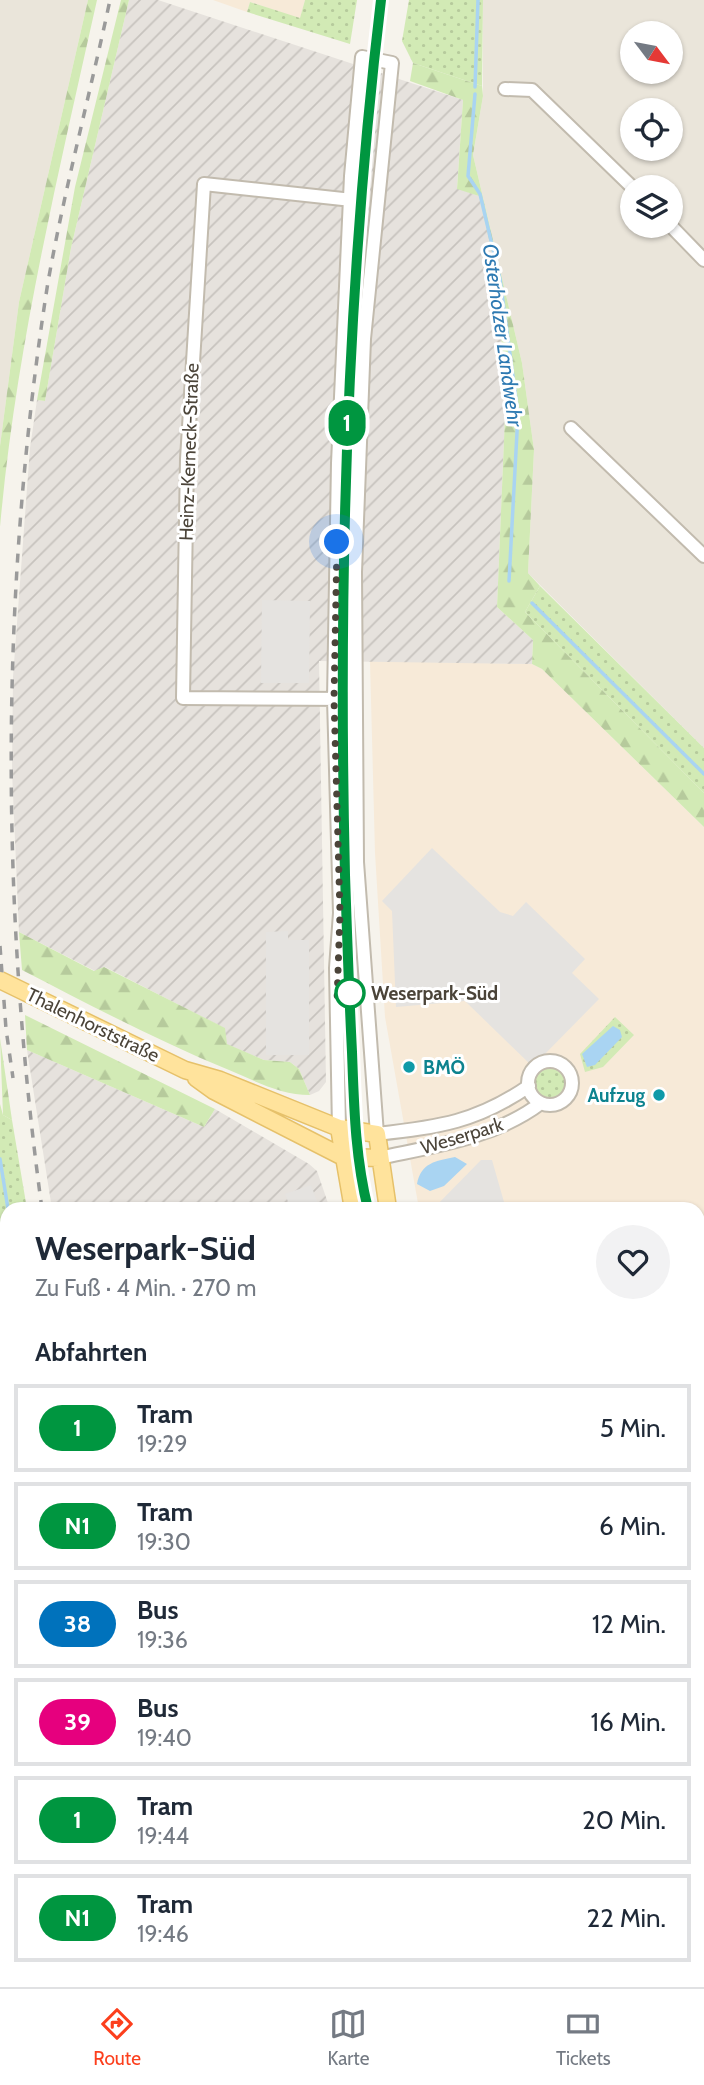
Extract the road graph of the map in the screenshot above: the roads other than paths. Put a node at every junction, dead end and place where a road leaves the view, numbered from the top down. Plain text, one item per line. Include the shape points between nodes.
1 (505, 89) dead end
2 (620, 175) edge
3 (352, 200) junction
4 (683, 238) edge
5 (704, 260) edge
6 (571, 428) dead end
7 (704, 556) edge
8 (334, 699) junction
9 (355, 699) junction
10 (0, 980) edge
11 (185, 1070) junction
12 (529, 1086) junction
13 (541, 1102) junction
14 (339, 1128) junction
15 (377, 1134) junction
16 (343, 1157) junction
17 (379, 1158) junction
18 (352, 1202) edge
19 (387, 1202) edge

1 - 2 street via 532,90
3 - 8 street via 338,463
3 - 8 street, Heinz-Kerneck-Straße via 204,184 187,458 183,698
3 - 9 street via 354,121 362,57 392,64 364,339
4 - 5 street
6 - 7 street
8 - 9 street, Heinz-Kerneck-Straße
8 - 14 street via 340,913 336,968
9 - 15 street via 360,930 367,968
10 - 11 main road, Thalenhorststraße, bridge
11 - 14 main road, Thalenhorststraße
11 - 16 main road, Thalenhorststraße via 214,1091
12 - 13 street
12 - 13 street, Weserpark via 532,1072 540,1064 558,1063 568,1070 572,1081 569,1094 557,1104
12 - 15 street, Weserpark via 489,1112 463,1121
13 - 17 street, Weserpark via 502,1125 459,1140
14 - 15 main road, Thalenhorststraße
14 - 16 main road
15 - 17 main road
16 - 17 main road
16 - 18 main road
17 - 19 main road

